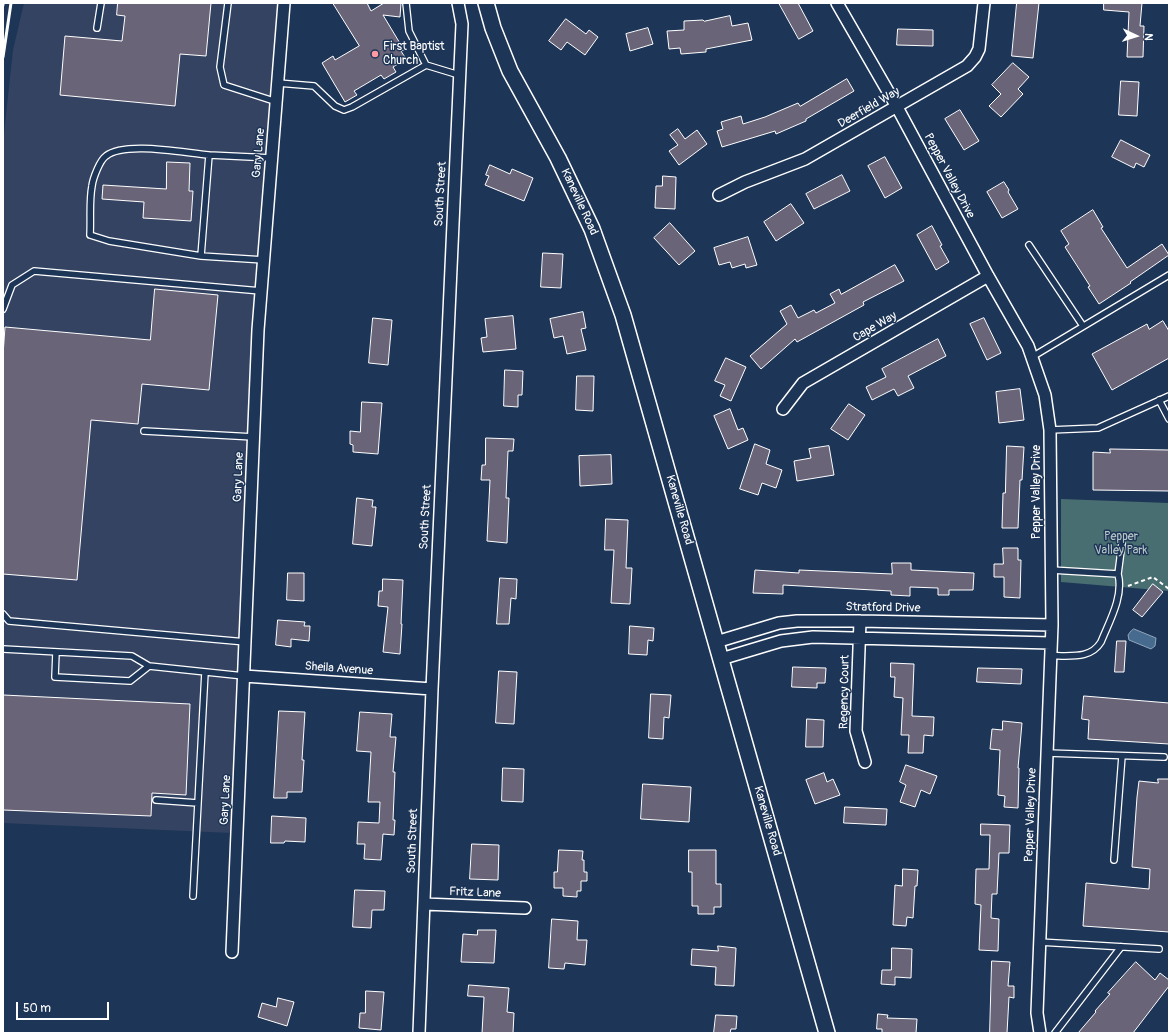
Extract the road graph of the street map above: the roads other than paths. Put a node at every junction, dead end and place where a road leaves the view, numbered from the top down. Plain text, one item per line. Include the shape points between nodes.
1 (101, 3) edge
2 (228, 3) edge
3 (284, 3) edge
4 (406, 3) edge
5 (458, 3) edge
6 (486, 3) edge
7 (837, 3) edge
8 (984, 3) edge
9 (97, 28) dead end
10 (426, 66) junction
11 (459, 75) junction
12 (278, 83) junction
13 (277, 102) junction
14 (897, 107) junction
15 (209, 155) junction
16 (272, 158) junction
17 (719, 195) dead end
18 (1029, 245) dead end
19 (201, 256) junction
20 (264, 260) junction
21 (1169, 275) edge
22 (988, 276) junction
23 (261, 291) junction
24 (3, 309) edge
25 (1083, 326) junction
26 (1032, 357) junction
27 (1169, 396) edge
28 (1159, 400) junction
29 (783, 409) dead end
30 (1169, 419) edge
31 (1050, 430) junction
32 (144, 431) dead end
33 (254, 437) junction
34 (1122, 544) dead end
35 (1051, 570) junction
36 (1118, 574) junction
37 (3, 614) edge
38 (860, 621) junction
39 (1052, 625) junction
40 (860, 638) junction
41 (246, 642) junction
42 (716, 642) junction
43 (1051, 643) junction
44 (3, 649) edge
45 (56, 652) junction
46 (1050, 656) junction
47 (721, 659) junction
48 (149, 666) junction
49 (205, 672) junction
50 (244, 676) junction
51 (432, 689) junction
52 (1047, 753) junction
53 (1122, 756) junction
54 (1164, 757) dead end
55 (865, 762) dead end
56 (156, 800) dead end
57 (198, 803) junction
58 (1114, 860) dead end
59 (193, 896) dead end
60 (424, 904) junction
61 (525, 908) dead end
62 (1039, 942) junction
63 (1121, 947) junction
64 (1159, 949) dead end
65 (232, 952) dead end
66 (419, 1033) edge
67 (827, 1033) edge
68 (1040, 1033) edge
69 (1055, 1033) edge

1 - 9 lane
2 - 13 lane via 220,67 224,85
3 - 12 street, Gary Lane
4 - 10 lane via 409,31
5 - 11 street, South Street via 462,24
6 - 42 main road, Kaneville Road via 510,71 575,192 608,271 623,314
7 - 14 street, Pepper Valley Drive
8 - 14 street, Deerfield Way via 981,42 975,57 967,66
10 - 11 lane
10 - 12 lane via 344,110 334,106 314,86
11 - 51 street, South Street
12 - 13 street, Gary Lane
13 - 16 street, Gary Lane
14 - 17 street, Deerfield Way via 805,159
14 - 22 street, Pepper Valley Drive
15 - 16 lane
15 - 19 lane
15 - 19 lane via 138,148 118,150 105,156 92,186 90,235
16 - 20 street, Gary Lane
18 - 25 lane
19 - 20 lane
20 - 23 street, Gary Lane
21 - 25 lane
22 - 26 street, Pepper Valley Drive
22 - 29 street, Cape Way via 804,383
23 - 24 lane via 34,271 12,285
23 - 33 street, Gary Lane
25 - 26 lane
26 - 31 street, Pepper Valley Drive via 1045,395
27 - 28 lane
28 - 30 lane
28 - 31 lane via 1098,428
31 - 35 street, Pepper Valley Drive
32 - 33 lane
33 - 41 street, Gary Lane
34 - 36 lane
35 - 36 lane
35 - 39 street, Pepper Valley Drive
36 - 46 lane via 1120,589 1104,636 1097,648 1086,655
37 - 41 lane via 9,621
38 - 39 street, Stratford Drive
38 - 40 street, Regency Court
38 - 42 street, Stratford Drive via 779,623
39 - 43 street, Pepper Valley Drive
40 - 43 street
40 - 47 street via 795,638
40 - 55 street, Regency Court via 856,731
41 - 50 street, Gary Lane
42 - 47 main road, Kaneville Road
43 - 46 street, Pepper Valley Drive
44 - 45 lane
45 - 48 lane via 132,656
45 - 48 lane via 55,676 130,681
46 - 52 street, Pepper Valley Drive
47 - 67 main road, Kaneville Road
48 - 49 lane
49 - 50 lane
49 - 57 lane
50 - 51 street, Sheila Avenue
50 - 65 street, Gary Lane
51 - 60 street, South Street
52 - 53 lane
52 - 62 street, Pepper Valley Drive
53 - 54 lane
53 - 58 lane
56 - 57 lane
57 - 59 lane
60 - 61 street, Fritz Lane
60 - 66 street, South Street
62 - 63 lane
62 - 68 street, Pepper Valley Drive via 1037,1013
63 - 64 lane
63 - 69 lane

